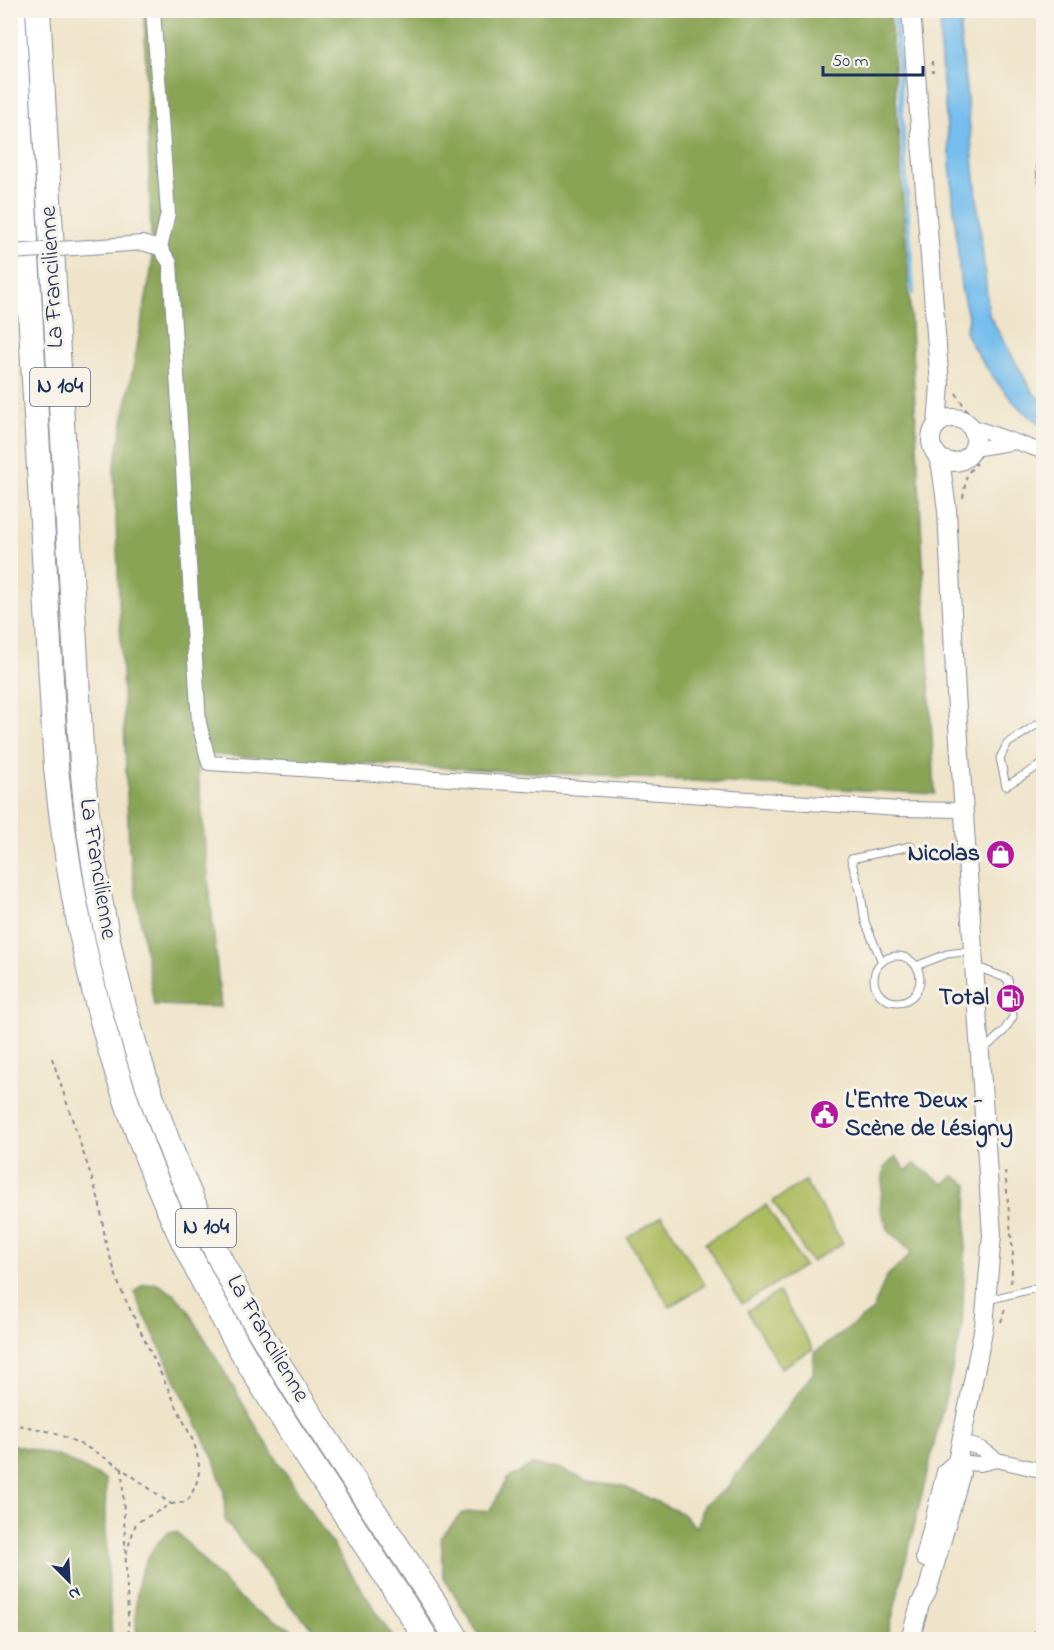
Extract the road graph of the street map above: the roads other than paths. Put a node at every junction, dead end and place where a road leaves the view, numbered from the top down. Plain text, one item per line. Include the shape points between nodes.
1 (13, 10) edge
2 (38, 10) edge
3 (153, 10) edge
4 (911, 10) edge
5 (1044, 123) edge
6 (1044, 178) edge
7 (160, 248) junction
8 (10, 252) edge
9 (940, 385) junction
10 (965, 422) junction
11 (937, 425) junction
12 (1016, 442) junction
13 (1044, 452) edge
14 (936, 453) junction
15 (968, 455) junction
16 (947, 510) junction
17 (1044, 720) edge
18 (1044, 763) edge
19 (964, 810) junction
20 (911, 846) dead end
21 (974, 958) junction
22 (882, 962) junction
23 (916, 966) junction
24 (980, 1053) junction
25 (1044, 1286) edge
26 (987, 1300) junction
27 (961, 1442) junction
28 (997, 1460) junction
29 (957, 1462) junction
30 (1044, 1471) edge
31 (1044, 1634) edge
32 (427, 1640) edge
33 (458, 1640) edge
34 (910, 1640) edge
35 (1035, 1640) edge

1 - 32 highway, La Francilienne / N 104 via 56,768 62,836 100,1022 142,1149 207,1290 269,1395
2 - 33 highway, La Francilienne / N 104 via 83,776 99,896 125,1017 167,1140 221,1261 292,1384
3 - 7 street via 168,213
4 - 9 street
5 - 6 street
7 - 8 street, bridge via 142,243
7 - 19 street via 170,263 199,723 209,763 898,809
9 - 10 street
9 - 11 street
10 - 11 street via 947,418
10 - 12 street
10 - 15 street via 975,437
11 - 14 street via 931,438
12 - 13 street
12 - 15 street
14 - 15 street via 948,461
14 - 16 street
15 - 16 street via 951,486
16 - 19 street
17 - 18 lane via 1007,744 1000,758 1006,786
19 - 21 street
20 - 22 lane via 851,859 865,922
21 - 23 lane via 947,954
21 - 24 street
21 - 24 lane via 1008,980 1013,1017
22 - 23 lane via 904,957
22 - 23 lane via 874,982 880,995 894,1002 908,999 918,988
24 - 26 street via 992,1235
25 - 26 lane
26 - 27 street
27 - 28 street via 982,1449
27 - 29 street
28 - 29 street via 980,1464
28 - 30 street
29 - 34 street via 961,1473
31 - 35 street

